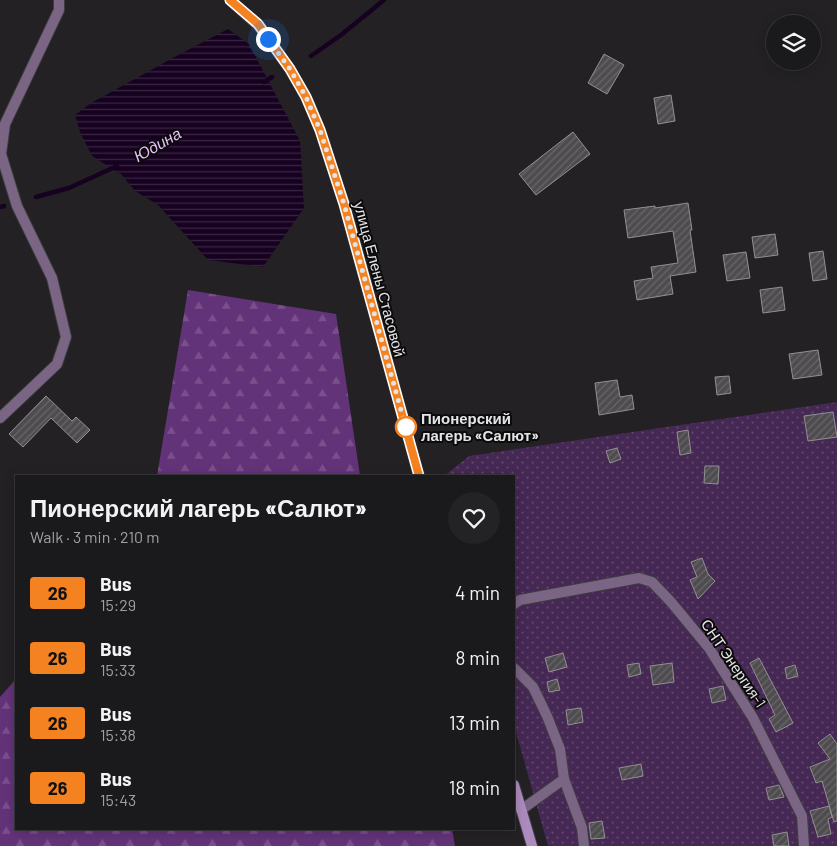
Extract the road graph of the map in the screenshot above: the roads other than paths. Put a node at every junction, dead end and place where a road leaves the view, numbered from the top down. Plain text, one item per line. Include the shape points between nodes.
1 (59, 0) edge
2 (230, 0) edge
3 (0, 418) edge
4 (419, 475) edge
5 (515, 603) edge
6 (515, 669) edge
7 (564, 780) junction
8 (515, 789) edge
9 (521, 810) junction
10 (532, 846) edge
11 (584, 846) edge
12 (804, 846) edge

1 - 3 street via 59,10 5,124 1,154 17,206 52,278 66,337 57,364
2 - 4 main road, улица Елены Стасовой via 258,24 290,69 320,130 344,204
5 - 12 street, СНТ Энергия-1 via 639,578 652,582 709,648 753,718 802,816
6 - 7 street via 532,688 547,716 560,749
7 - 9 street
7 - 11 street via 582,828
8 - 9 main road
9 - 10 main road

